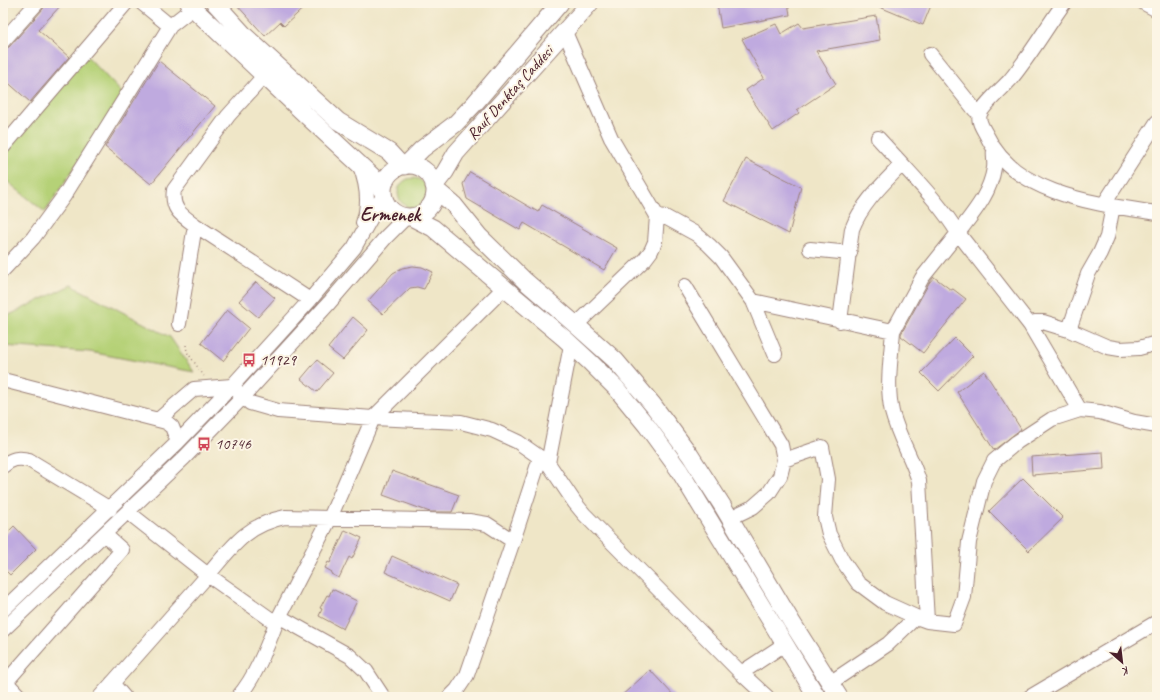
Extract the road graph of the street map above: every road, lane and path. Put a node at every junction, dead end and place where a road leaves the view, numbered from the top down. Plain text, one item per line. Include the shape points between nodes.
1 (37, 3) edge
2 (126, 3) edge
3 (142, 3) edge
4 (215, 3) edge
5 (560, 3) edge
6 (590, 3) edge
7 (1064, 3) edge
8 (1144, 3) edge
9 (191, 6) edge
10 (1157, 10) edge
11 (170, 26) junction
12 (565, 32) junction
13 (3, 41) edge
14 (930, 54) dead end
15 (264, 76) junction
16 (980, 114) junction
17 (1157, 122) edge
18 (878, 138) dead end
19 (3, 147) edge
20 (994, 149) junction
21 (902, 164) junction
22 (360, 165) junction
23 (404, 166) junction
24 (434, 187) junction
25 (383, 194) junction
26 (1108, 205) junction
27 (1157, 212) edge
28 (657, 216) junction
29 (409, 217) junction
30 (195, 225) junction
31 (958, 233) junction
32 (354, 248) junction
33 (810, 248) dead end
34 (850, 253) junction
35 (3, 270) edge
36 (685, 286) dead end
37 (499, 293) dead end
38 (310, 300) junction
39 (753, 301) junction
40 (840, 321) junction
41 (179, 324) dead end
42 (576, 324) junction
43 (1030, 325) junction
44 (1069, 330) junction
45 (893, 332) junction
46 (1157, 343) edge
47 (186, 345) dead end
48 (571, 345) junction
49 (775, 354) dead end
50 (3, 380) edge
51 (232, 386) junction
52 (212, 387) junction
53 (243, 397) junction
54 (1080, 410) junction
55 (373, 418) junction
56 (158, 420) junction
57 (1157, 426) edge
58 (178, 442) junction
59 (784, 460) junction
60 (544, 461) junction
61 (3, 466) edge
62 (110, 509) junction
63 (128, 512) junction
64 (330, 518) junction
65 (730, 518) junction
66 (104, 534) junction
67 (514, 541) junction
68 (208, 575) junction
69 (3, 610) edge
70 (922, 619) junction
71 (278, 620) junction
72 (1157, 622) edge
73 (3, 630) edge
74 (785, 644) junction
75 (741, 673) junction
76 (4, 681) edge
77 (112, 683) junction
78 (834, 690) edge
79 (20, 697) edge
80 (100, 697) edge
81 (124, 697) edge
82 (238, 697) edge
83 (383, 697) edge
84 (450, 697) edge
85 (767, 697) edge
86 (817, 697) edge
87 (1030, 697) edge

1 - 13 street
2 - 19 street
3 - 11 street
4 - 23 main road via 245,36 338,121 389,152
5 - 23 main road, Rauf Denktaş Caddesi via 455,124
6 - 12 main road, Rauf Denktaş Caddesi
7 - 16 street via 1010,80
8 - 10 street
9 - 11 street
9 - 15 main road
11 - 35 street via 64,196 33,238
12 - 24 main road, Rauf Denktaş Caddesi via 456,153
12 - 28 street via 611,138
14 - 16 street
15 - 22 main road
15 - 30 street via 228,116 174,190 177,210
16 - 20 street via 980,122
17 - 26 street
18 - 21 street
20 - 26 street via 1013,167 1043,187 1086,201
20 - 31 street via 994,168 987,190 980,205
21 - 31 street via 947,215
21 - 34 street via 860,211 852,229
22 - 25 main road via 372,176
22 - 32 street via 366,181 367,212
23 - 24 main road via 417,166 424,170
23 - 25 main road via 389,174
24 - 29 main road via 434,196 429,208 418,216
24 - 42 main road via 525,281
25 - 29 main road via 390,209 396,214
25 - 32 street
26 - 27 street
26 - 44 street via 1107,237 1088,274
28 - 39 street via 665,216 696,234 709,245 721,257
28 - 42 street via 655,242 651,251
29 - 48 main road via 433,228
29 - 53 street via 386,237
30 - 38 street
30 - 41 street
31 - 43 street
31 - 45 street via 922,278
32 - 38 street
33 - 34 street
34 - 40 street
36 - 59 street via 780,445
37 - 55 street
38 - 51 street
39 - 40 street
39 - 49 street
40 - 45 street
42 - 65 main road via 615,360 653,405 690,454
43 - 44 street via 1043,322
43 - 54 street
44 - 46 street via 1108,347 1120,349 1139,348
45 - 70 street via 889,399 892,414 919,482
47 - 52 path via 187,352
48 - 60 street
48 - 74 main road via 616,388 679,470
50 - 56 street
51 - 52 street
51 - 53 street
51 - 58 street
52 - 56 street via 194,389
53 - 55 street via 250,403 278,411
53 - 63 street
54 - 57 street via 1100,412
54 - 70 street via 1052,420 1017,442 994,461 982,488 969,542 964,597 954,624
55 - 60 street via 461,422 492,430 518,442
55 - 64 street
56 - 58 street via 172,427
58 - 62 street
59 - 65 street via 780,476 769,493 753,507
59 - 70 street via 822,447 828,479 825,517 829,534 842,560 858,583 885,603
60 - 67 street
60 - 75 street via 584,514
61 - 62 street via 19,457 29,460
62 - 69 street
63 - 66 street
63 - 68 street
64 - 67 street via 479,521
64 - 68 street via 285,517 259,525 238,540
64 - 71 street
65 - 78 main road
66 - 73 street
66 - 76 street via 122,550
67 - 84 street via 467,675
68 - 71 street
68 - 77 street
70 - 78 street
71 - 82 street via 252,677
71 - 83 street via 350,656 366,671
72 - 87 street
74 - 75 street
74 - 86 main road
75 - 85 street
76 - 79 street
77 - 80 street
77 - 81 street

